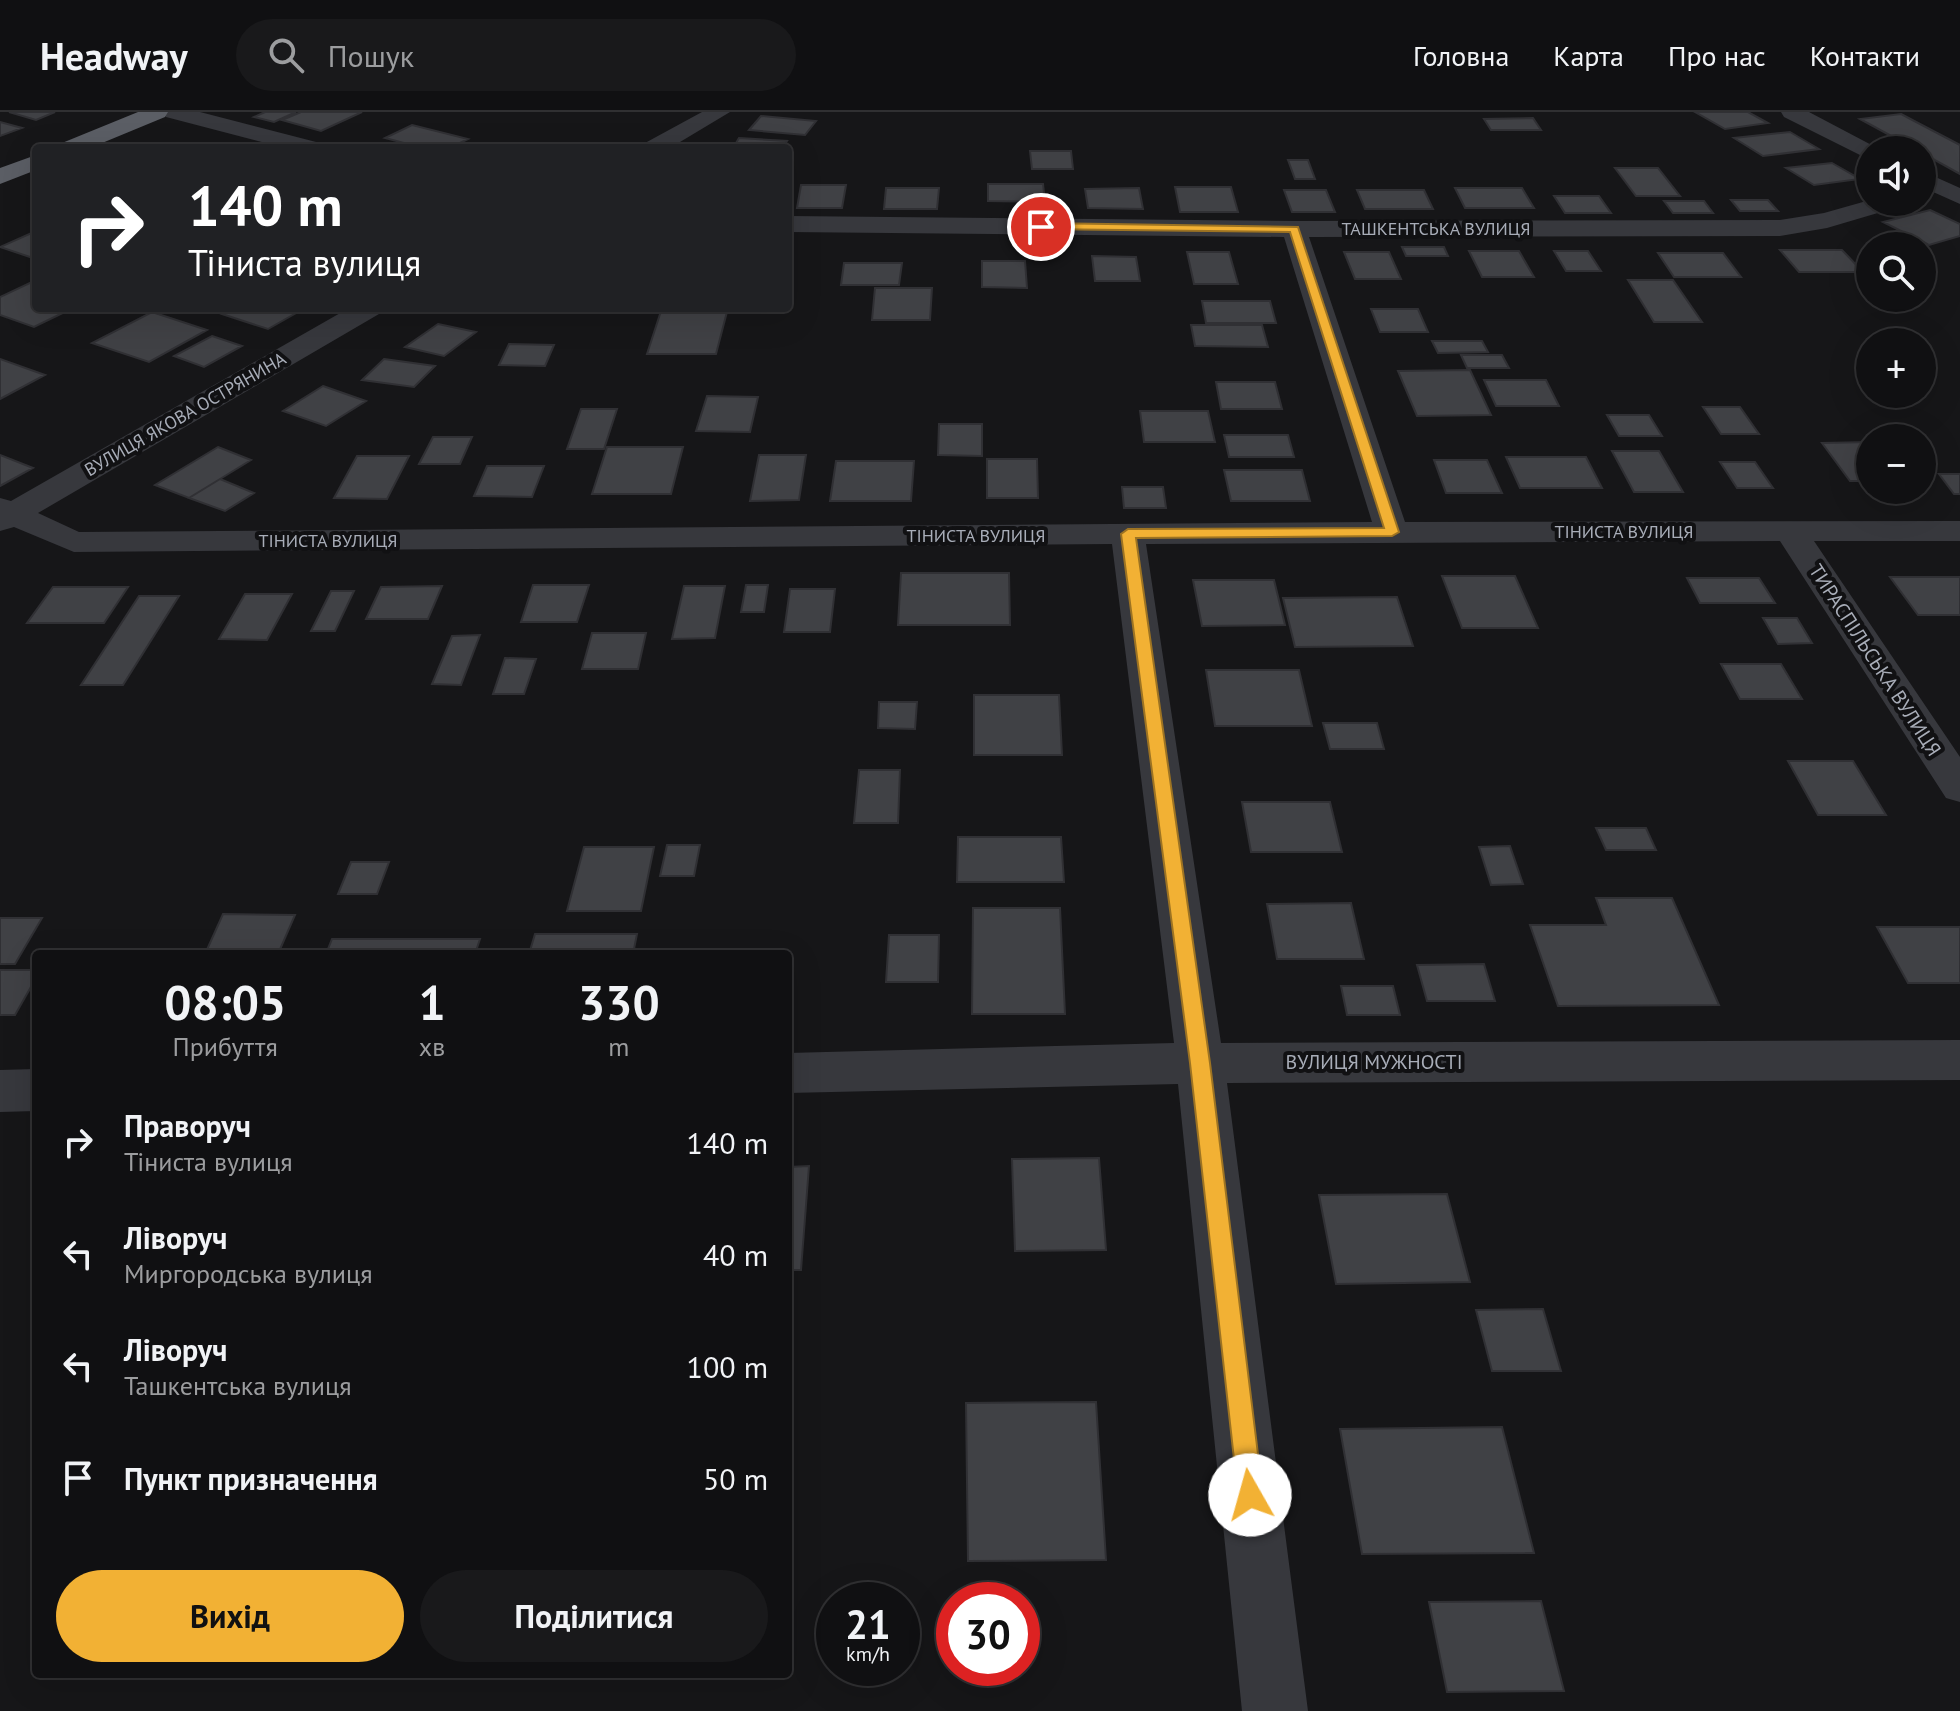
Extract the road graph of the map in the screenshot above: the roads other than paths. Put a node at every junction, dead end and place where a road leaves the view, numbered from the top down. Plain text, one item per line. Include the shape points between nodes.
1 (157, 112) edge
2 (174, 112) edge
3 (719, 112) edge
4 (1792, 112) edge
5 (80, 144) edge
6 (297, 144) edge
7 (660, 144) edge
8 (1856, 144) edge
9 (32, 164) edge
10 (0, 177) edge
11 (1856, 212) edge
12 (792, 224) edge
13 (1294, 229) junction
14 (362, 312) edge
15 (5, 514) edge
16 (1790, 531) junction
17 (1960, 531) edge
18 (1392, 532) junction
19 (1128, 534) junction
20 (1960, 788) edge
21 (1960, 1060) edge
22 (1200, 1063) junction
23 (792, 1073) edge
24 (32, 1090) edge
25 (0, 1091) edge
26 (1275, 1711) edge

1 - 5 highway
2 - 6 street
3 - 7 street
4 - 8 street
9 - 10 highway
11 - 13 street, ТАШКЕНТСЬКА ВУЛИЦЯ via 1780,228
12 - 13 street, ТАШКЕНТСЬКА ВУЛИЦЯ
13 - 18 street
14 - 15 street, ВУЛИЦЯ ЯКОВА ОСТРЯНИНА
15 - 19 street, ТІНИСТА ВУЛИЦЯ via 74,542
16 - 17 street, ТІНИСТА ВУЛИЦЯ
16 - 18 street, ТІНИСТА ВУЛИЦЯ
16 - 20 street, ТИРАСПІЛЬСЬКА ВУЛИЦЯ
18 - 19 street, ТІНИСТА ВУЛИЦЯ
19 - 22 street
21 - 22 street, ВУЛИЦЯ МУЖНОСТІ
22 - 23 street, ВУЛИЦЯ МУЖНОСТІ
22 - 26 street
24 - 25 street

